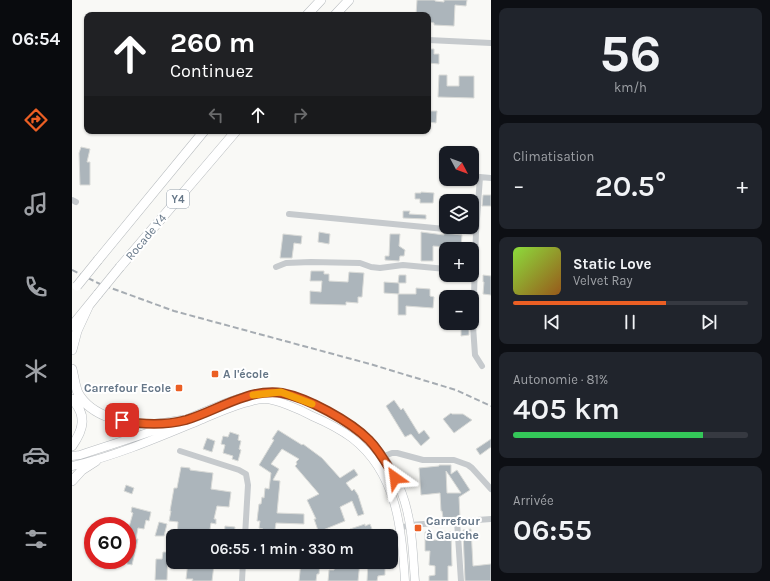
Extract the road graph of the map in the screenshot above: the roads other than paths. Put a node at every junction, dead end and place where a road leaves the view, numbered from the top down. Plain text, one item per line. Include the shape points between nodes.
1 (321, 0) edge
2 (349, 0) edge
3 (311, 12) edge
4 (338, 12) edge
5 (431, 40) edge
6 (491, 43) edge
7 (202, 134) edge
8 (233, 134) edge
9 (491, 178) edge
10 (479, 194) edge
11 (289, 214) dead end
12 (439, 228) edge
13 (276, 266) dead end
14 (439, 268) edge
15 (474, 282) edge
16 (75, 289) edge
17 (88, 305) junction
18 (72, 326) edge
19 (72, 350) edge
20 (482, 366) dead end
21 (72, 369) edge
22 (72, 399) edge
23 (185, 420) junction
24 (72, 446) edge
25 (180, 451) dead end
26 (72, 456) edge
27 (382, 457) junction
28 (96, 461) junction
29 (72, 466) edge
30 (72, 481) edge
31 (491, 489) edge
32 (491, 519) edge
33 (457, 522) junction
34 (410, 525) junction
35 (400, 528) junction
36 (245, 529) edge
37 (243, 569) edge
38 (242, 581) edge
39 (405, 581) edge
40 (415, 581) edge
41 (461, 581) edge

1 - 3 highway
2 - 4 highway
5 - 6 street
7 - 16 highway, Rocade Y4 / Y4, bridge
8 - 17 highway, Rocade Y4 / Y4, bridge
9 - 10 street via 480,177
11 - 12 street
13 - 14 street via 311,262 360,264 380,268 403,265
15 - 20 street via 475,355
17 - 18 highway, Rocade Y4 / Y4
17 - 19 highway
21 - 23 highway via 78,393 83,400 110,418 152,424
22 - 24 highway via 83,416 82,427
23 - 26 main road
23 - 27 main road via 246,396 281,392 318,406 348,422 370,441
25 - 36 street via 246,474 248,485
27 - 31 street via 397,452 423,460 454,460 472,468
27 - 34 main road via 402,495
28 - 29 main road
28 - 30 highway via 82,470
28 - 35 main road via 237,405 264,399 326,422 362,448 388,486 399,517
32 - 33 street
33 - 34 street
33 - 41 street
34 - 35 street
34 - 40 main road
35 - 39 main road
37 - 38 street

